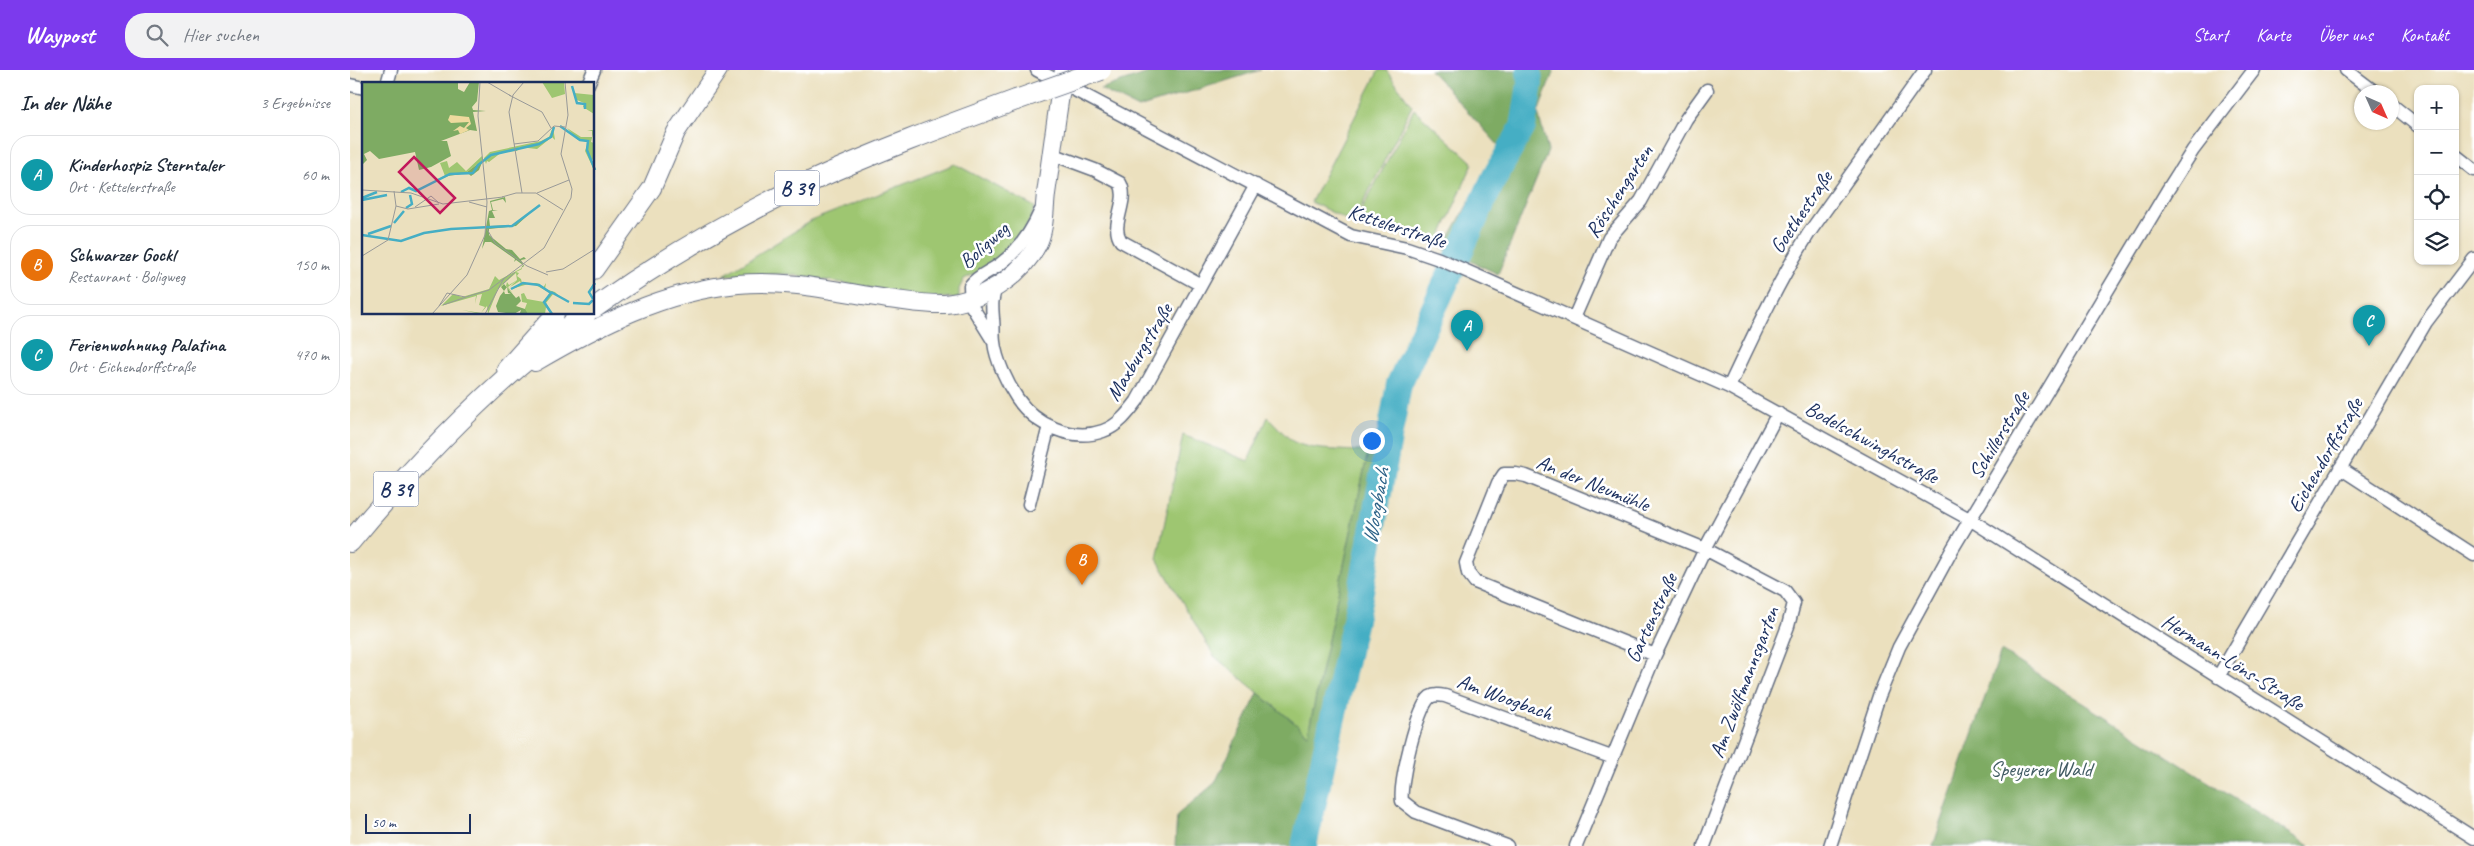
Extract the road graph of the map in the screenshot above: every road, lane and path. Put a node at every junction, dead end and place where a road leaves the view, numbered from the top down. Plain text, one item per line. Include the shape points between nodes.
1 (594, 70) edge
2 (1036, 70) edge
3 (1101, 70) edge
4 (1926, 70) edge
5 (2254, 70) edge
6 (2346, 70) edge
7 (714, 76) edge
8 (1063, 77) edge
9 (589, 82) edge
10 (2366, 85) edge
11 (1707, 90) dead end
12 (2399, 111) edge
13 (2414, 123) edge
14 (1052, 154) junction
15 (2459, 158) edge
16 (2474, 170) edge
17 (1256, 185) junction
18 (1046, 199) junction
19 (2474, 259) edge
20 (595, 269) edge
21 (1201, 285) junction
22 (997, 286) junction
23 (969, 299) junction
24 (595, 307) edge
25 (555, 315) edge
26 (585, 315) edge
27 (1574, 318) junction
28 (994, 342) junction
29 (998, 357) joint
30 (499, 386) junction
31 (1730, 387) junction
32 (1754, 400) joint
33 (1778, 413) junction
34 (1049, 426) junction
35 (445, 438) junction
36 (2340, 468) junction
37 (1029, 504) dead end
38 (1971, 520) junction
39 (350, 542) edge
40 (1705, 549) junction
41 (2474, 555) edge
42 (1655, 654) junction
43 (2218, 677) junction
44 (1611, 757) junction
45 (2474, 838) edge
46 (1506, 846) edge
47 (1576, 846) edge
48 (1704, 846) edge
49 (1830, 846) edge

1 - 9 street
2 - 8 street, Kettelerstraße
3 - 24 main road, B 39, bridge via 928,132 806,184 724,226
4 - 31 street, Goethestraße via 1791,260
5 - 38 street, Schillerstraße via 2193,150
6 - 10 street
7 - 20 main road via 676,132 652,188
8 - 14 main road, Boligweg
8 - 17 street, Kettelerstraße
11 - 27 street, Röschengarten via 1686,119 1638,205 1609,238
12 - 13 street
14 - 18 main road, Boligweg
14 - 21 street via 1120,183 1123,194 1117,229 1121,241
15 - 16 street
17 - 21 street, Maxburgstraße
17 - 27 street, Kettelerstraße via 1351,236 1407,248 1439,259
18 - 22 main road, Boligweg via 1037,245 1014,274
18 - 23 street, Boligweg via 1034,226 1020,246 973,282
19 - 36 street, Eichendorffstraße via 2426,322
21 - 34 street, Maxburgstraße via 1127,414 1105,430 1093,434 1065,432
22 - 23 main road, Boligweg
22 - 28 street, Boligweg via 991,301
23 - 28 street, Boligweg
23 - 30 main road via 928,304 779,284 739,284 706,289 618,317 558,348
25 - 35 main road
26 - 30 main road, B 39
27 - 31 street, Kettelerstraße
28 - 29 street, Boligweg
29 - 34 street, Maxburgstraße via 1018,400
30 - 35 main road, B 39
31 - 32 street, Kettelerstraße
32 - 33 street, Bodelschwinghstraße
33 - 38 street, Bodelschwinghstraße
33 - 40 street, Gartenstraße
34 - 37 street
35 - 39 main road, B 39
36 - 41 street
36 - 43 street, Eichendorffstraße
38 - 43 street, Hermann-Löns-Straße
38 - 49 street, Schillerstraße via 1889,669
40 - 42 street, Gartenstraße
40 - 42 street, An der Neumühle via 1526,476 1504,474 1498,483 1466,563 1475,582
40 - 48 street, Am Zwölfmannsgarten via 1785,591 1794,602 1788,626
42 - 44 street, Gartenstraße
43 - 45 street, Hermann-Löns-Straße
44 - 46 street, Am Woogbach via 1436,695 1430,697 1418,717 1402,801 1416,812
44 - 47 street, Gartenstraße

